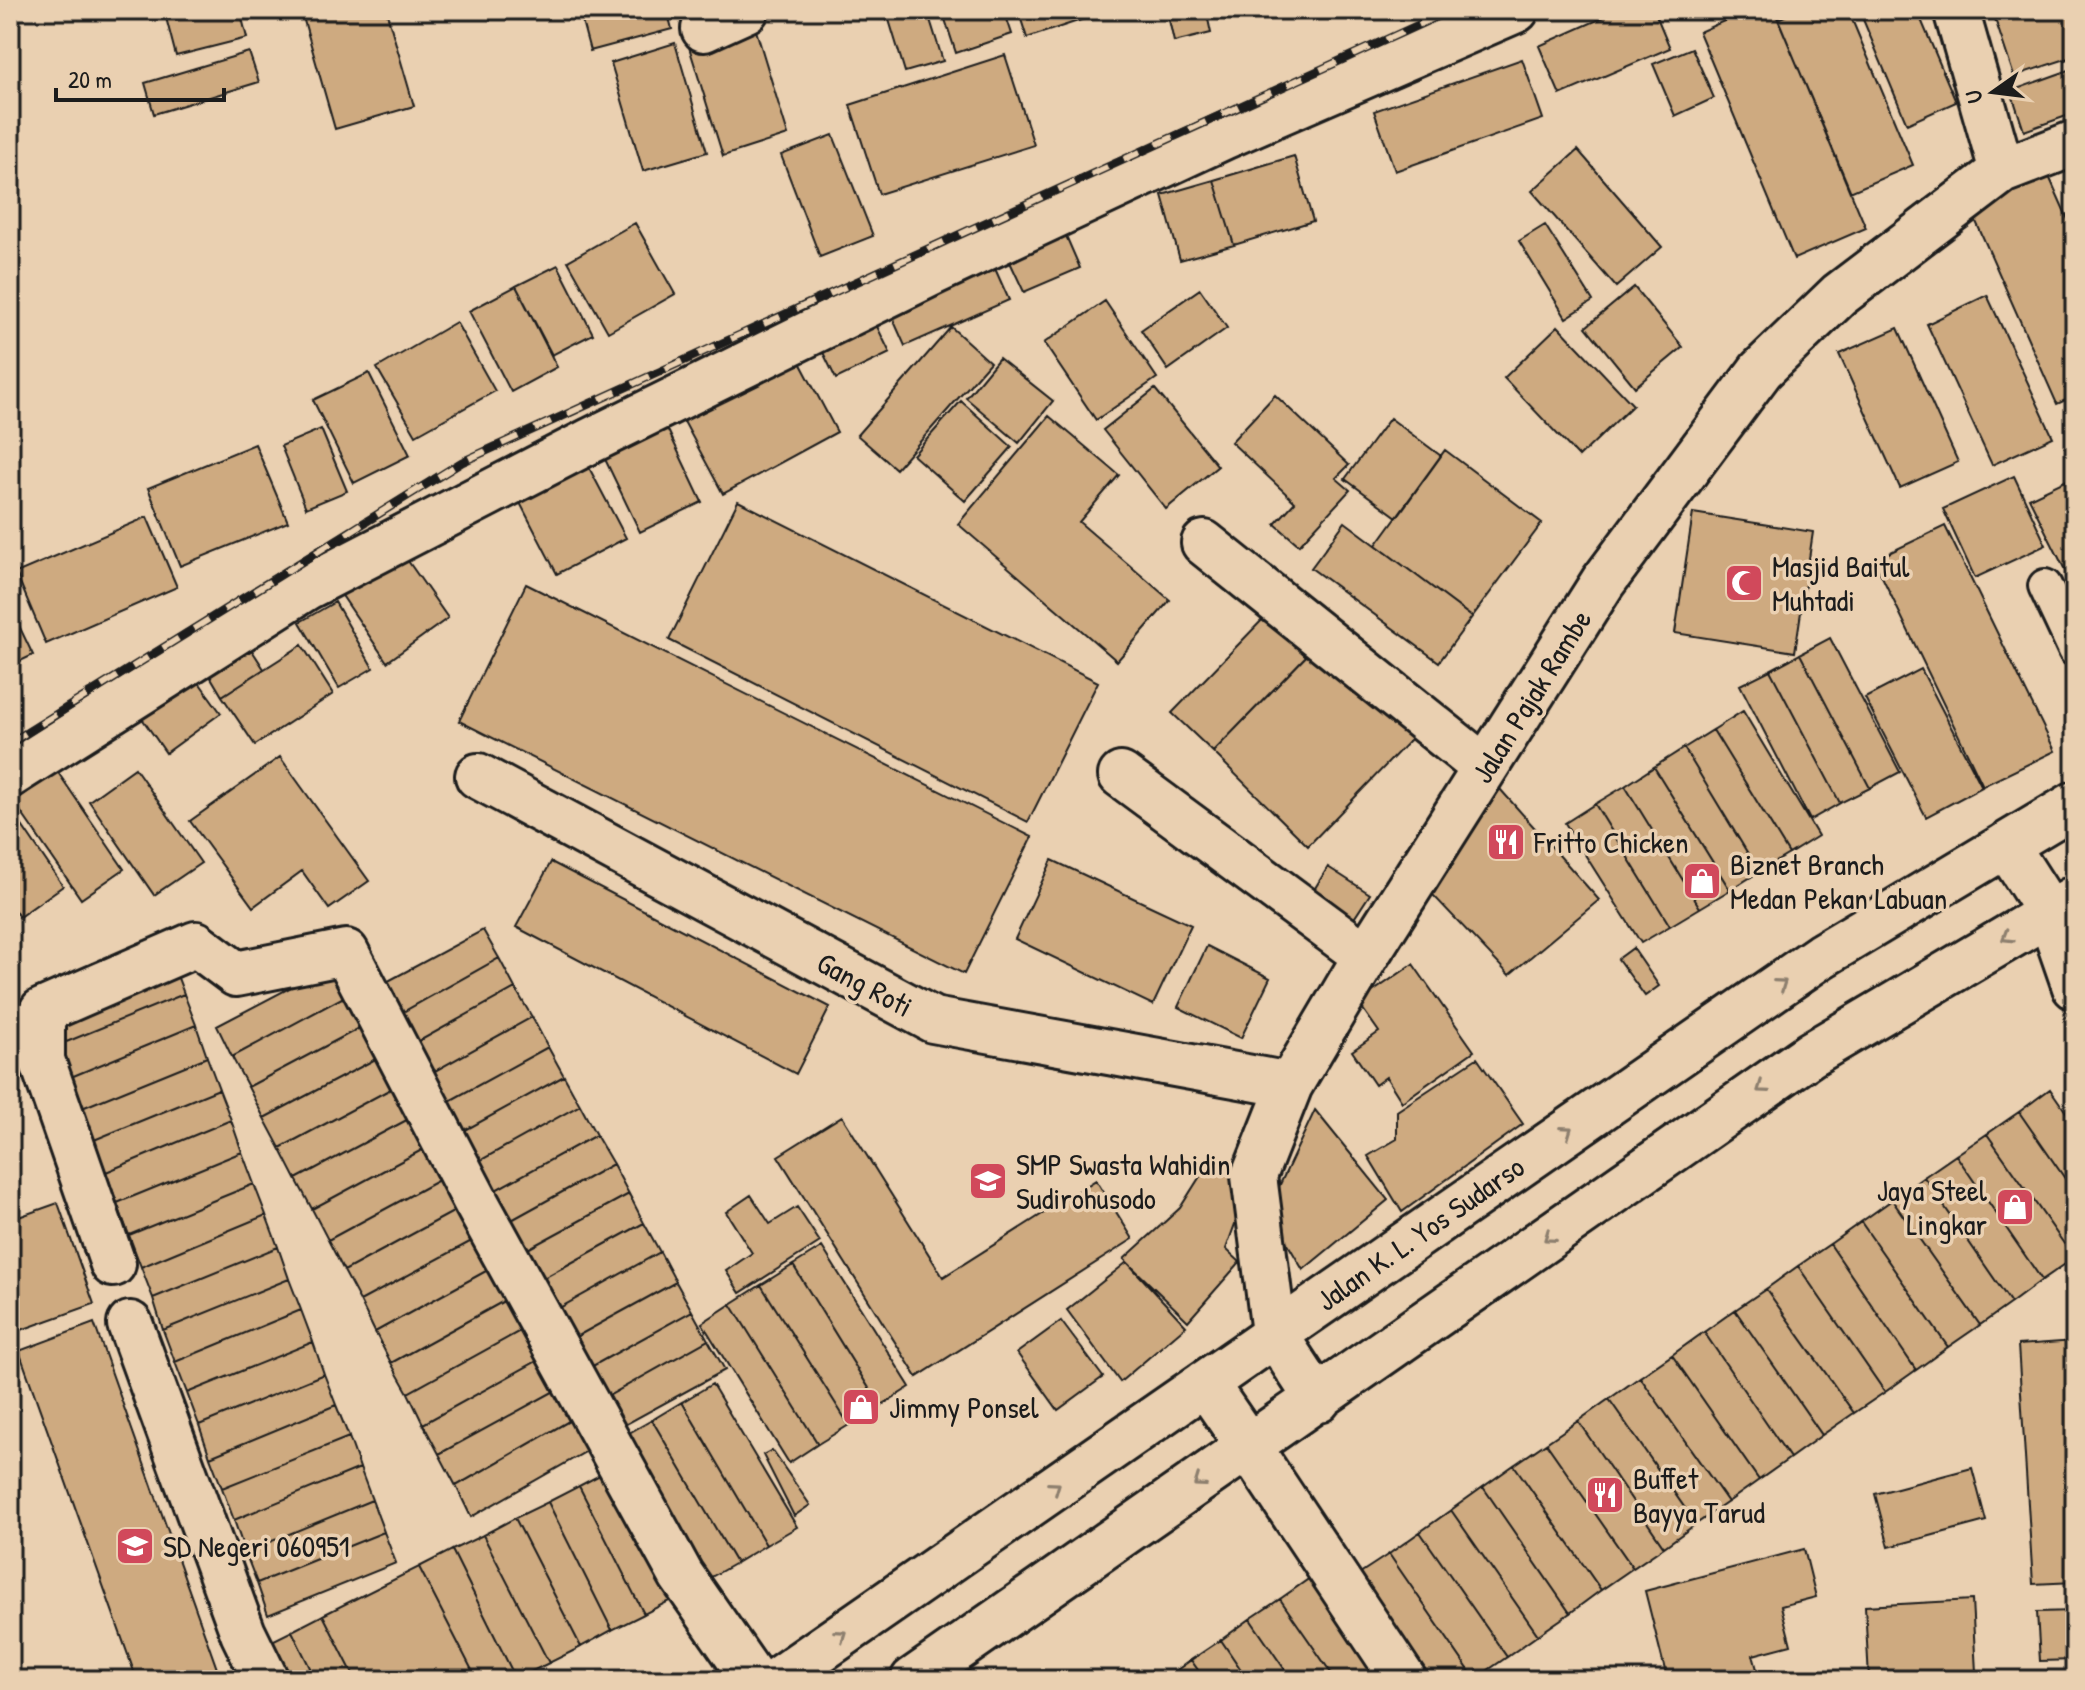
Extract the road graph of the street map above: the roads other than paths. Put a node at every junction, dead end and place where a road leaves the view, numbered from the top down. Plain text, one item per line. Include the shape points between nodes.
1 (746, 10) edge
2 (1516, 10) edge
3 (1956, 10) edge
4 (704, 29) dead end
5 (2075, 143) edge
6 (2002, 171) junction
7 (1204, 543) dead end
8 (2045, 586) dead end
9 (2075, 650) edge
10 (1485, 768) junction
11 (10, 775) edge
12 (1121, 775) dead end
13 (478, 776) dead end
14 (2075, 804) edge
15 (2006, 845) junction
16 (2062, 905) edge
17 (1366, 956) junction
18 (2075, 987) edge
19 (1290, 1085) junction
20 (113, 1264) dead end
21 (130, 1324) dead end
22 (1274, 1333) junction
23 (1205, 1383) junction
24 (1318, 1400) junction
25 (1249, 1447) junction
26 (266, 1680) edge
27 (754, 1680) edge
28 (777, 1680) edge
29 (913, 1680) edge
30 (1404, 1680) edge

1 - 4 main road
2 - 11 main road via 1223,137 590,441 307,587
3 - 6 main road
5 - 6 main road, Jalan Pajak Rambe
6 - 10 main road, Jalan Pajak Rambe via 1839,295 1761,370 1603,582
7 - 10 main road
8 - 9 lane
10 - 17 main road, Jalan Pajak Rambe
12 - 17 main road
13 - 19 main road, Gang Roti via 933,1020
14 - 15 main road, Jalan K. L. Yos Sudarso
15 - 16 main road
22 -> 15 main road, Jalan K. L. Yos Sudarso via 1821,956
16 - 18 main road
16 -> 24 main road via 1811,1054
17 - 19 main road, Jalan Pajak Rambe
19 - 22 main road, Jalan Pajak Rambe via 1254,1176
20 - 27 main road via 42,1060 42,1011 196,944 236,974 346,952 681,1575
21 - 26 main road via 243,1633
22 - 23 main road, Jalan K. L. Yos Sudarso
22 - 24 main road
23 - 25 main road
28 -> 23 main road, Jalan K. L. Yos Sudarso
24 - 25 main road
25 -> 29 main road
25 - 30 main road

